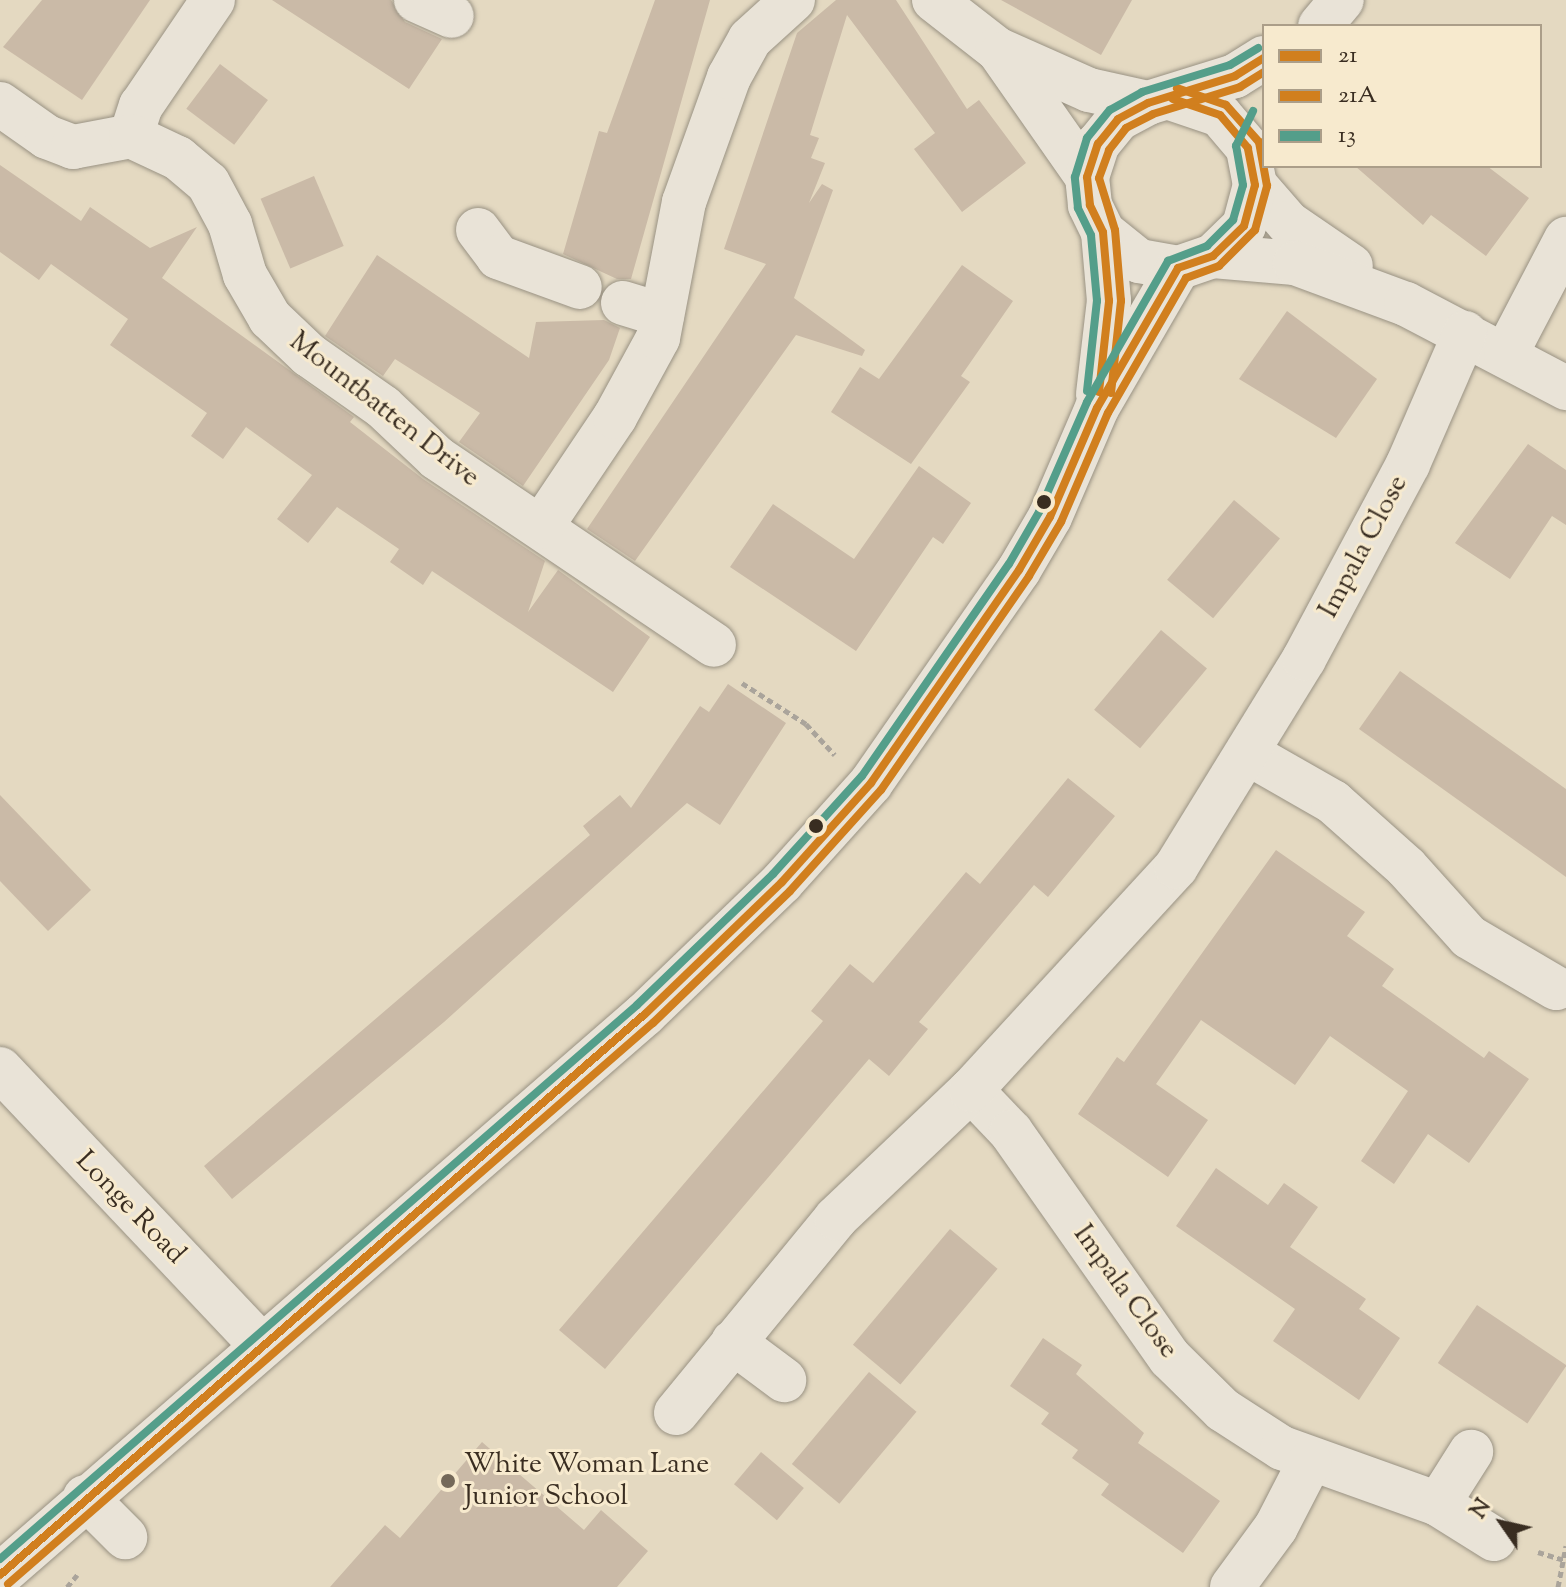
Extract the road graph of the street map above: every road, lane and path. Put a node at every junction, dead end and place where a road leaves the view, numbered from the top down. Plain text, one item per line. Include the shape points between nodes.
1 (213, 0) edge
2 (793, 0) edge
3 (934, 0) edge
4 (997, 49) junction
5 (1262, 59) edge
6 (1160, 101) junction
7 (0, 104) edge
8 (131, 136) junction
9 (1256, 150) edge
10 (1264, 168) edge
11 (1087, 177) junction
12 (478, 230) dead end
13 (1103, 232) junction
14 (1566, 239) edge
15 (1195, 262) junction
16 (580, 287) dead end
17 (1406, 304) junction
18 (1465, 333) junction
19 (1506, 354) junction
20 (1566, 388) edge
21 (1097, 408) junction
22 (541, 527) junction
23 (697, 641) joint
24 (1249, 754) junction
25 (871, 783) junction
26 (1556, 988) dead end
27 (0, 1069) edge
28 (971, 1090) junction
29 (733, 1342) junction
30 (261, 1345) junction
31 (784, 1380) dead end
32 (676, 1413) dead end
33 (1471, 1452) dead end
34 (1310, 1461) junction
35 (85, 1497) junction
36 (1438, 1504) junction
37 (125, 1537) dead end
38 (1494, 1539) dead end
39 (1566, 1546) edge
40 (0, 1575) edge
41 (1232, 1587) edge
42 (1558, 1587) edge

1 - 8 street via 141,106
2 - 22 street via 750,39 729,77 643,309 658,338 615,417
3 - 4 street
4 - 6 street via 1089,90
4 - 11 street
5 - 6 street
6 - 9 street via 1220,115
6 - 11 street via 1118,119 1098,144
7 - 8 street via 47,137 73,147
8 - 22 street, Mountbatten Drive via 178,158 208,183 230,224 245,275 270,318 299,346 383,407 437,458
9 - 15 street via 1244,226
10 - 17 street via 1288,223
11 - 13 street via 1090,205
12 - 16 street via 498,257
13 - 15 street via 1139,261
13 - 21 street via 1109,301
14 - 19 street
15 - 17 street via 1295,263
15 - 21 street
17 - 18 street
18 - 19 street
18 - 24 street, Impala Close via 1408,464
19 - 20 street
21 - 25 street via 1019,570
22 - 23 street, Mountbatten Drive
23 - 25 path via 806,724
24 - 26 street via 1333,802 1406,867 1469,937
24 - 28 street, Impala Close via 1176,867
25 - 30 street via 782,882 645,1014
27 - 30 street, Longe Road
28 - 29 street, Impala Close via 836,1218
28 - 34 street, Impala Close via 1011,1132 1170,1358 1223,1410
29 - 31 street
29 - 32 street, Impala Close
30 - 35 street
33 - 36 street
34 - 36 street, Impala Close
34 - 41 street via 1276,1527
35 - 37 street
35 - 40 street
36 - 38 street, Impala Close
39 - 42 path

